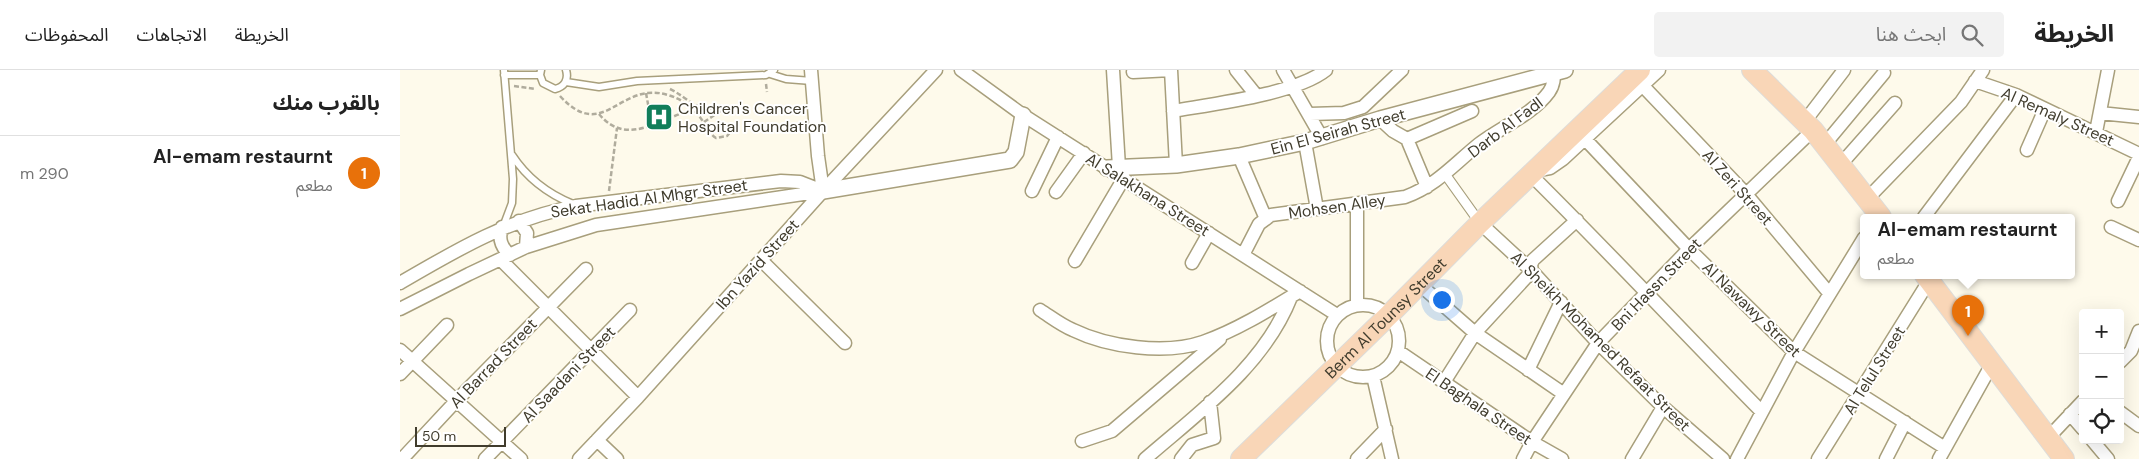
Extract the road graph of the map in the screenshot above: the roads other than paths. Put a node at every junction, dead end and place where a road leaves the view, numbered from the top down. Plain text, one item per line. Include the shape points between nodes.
1 (566, 70) edge
2 (936, 70) edge
3 (961, 70) edge
4 (1113, 70) edge
5 (1236, 70) edge
6 (1283, 70) edge
7 (1326, 70) edge
8 (1402, 70) edge
9 (1626, 70) edge
10 (1659, 70) edge
11 (1752, 70) edge
12 (1844, 70) edge
13 (2108, 70) edge
14 (1558, 71) edge
15 (540, 72) edge
16 (772, 72) edge
17 (1132, 72) dead end
18 (504, 73) edge
19 (1884, 73) dead end
20 (1979, 75) edge
21 (811, 76) edge
22 (1641, 78) edge
23 (566, 82) junction
24 (1294, 87) junction
25 (1256, 95) junction
26 (2016, 96) junction
27 (1895, 103) dead end
28 (2045, 109) junction
29 (1173, 111) junction
30 (1472, 111) dead end
31 (2100, 113) junction
32 (1310, 114) junction
33 (1023, 115) junction
34 (2139, 117) edge
35 (1380, 119) junction
36 (1814, 132) junction
37 (2096, 132) junction
38 (1058, 137) junction
39 (1322, 138) junction
40 (1407, 139) junction
41 (1585, 139) junction
42 (1306, 142) junction
43 (2027, 150) dead end
44 (1084, 153) junction
45 (512, 155) junction
46 (1239, 156) junction
47 (2139, 156) edge
48 (1841, 164) junction
49 (1176, 165) junction
50 (1117, 171) junction
51 (1533, 173) junction
52 (1445, 174) junction
53 (1427, 187) junction
54 (823, 191) junction
55 (1032, 191) dead end
56 (1056, 192) dead end
57 (1746, 194) junction
58 (1867, 199) junction
59 (2118, 201) dead end
60 (1357, 204) junction
61 (576, 206) junction
62 (1317, 209) junction
63 (1878, 214) edge
64 (1926, 214) edge
65 (1266, 219) junction
66 (519, 220) junction
67 (1577, 220) junction
68 (1480, 223) junction
69 (502, 227) junction
70 (2111, 227) dead end
71 (1209, 232) junction
72 (2139, 240) edge
73 (1860, 244) edge
74 (526, 247) junction
75 (1689, 249) junction
76 (1243, 255) junction
77 (506, 257) junction
78 (761, 260) junction
79 (1075, 261) dead end
80 (1192, 263) dead end
81 (586, 270) dead end
82 (1532, 271) junction
83 (1926, 279) edge
84 (1928, 279) edge
85 (400, 283) edge
86 (1418, 284) junction
87 (1645, 293) junction
88 (1829, 293) junction
89 (1296, 294) junction
90 (1561, 302) junction
91 (1357, 305) junction
92 (548, 306) junction
93 (400, 309) edge
94 (630, 310) dead end
95 (1040, 310) dead end
96 (1337, 315) junction
97 (1389, 315) junction
98 (447, 325) dead end
99 (1232, 329) junction
100 (2139, 331) edge
101 (1475, 333) junction
102 (845, 343) dead end
103 (1598, 343) junction
104 (400, 350) edge
105 (591, 350) junction
106 (1398, 351) junction
107 (1794, 352) junction
108 (2135, 353) edge
109 (2124, 360) edge
110 (412, 362) junction
111 (1992, 364) junction
112 (1337, 366) junction
113 (1528, 370) junction
114 (400, 374) edge
115 (1373, 376) junction
116 (1444, 382) junction
117 (1860, 392) junction
118 (1564, 394) junction
119 (638, 397) junction
120 (456, 401) junction
121 (1210, 402) junction
122 (2079, 405) edge
123 (1663, 407) junction
124 (1761, 411) junction
125 (2070, 414) junction
126 (2124, 415) edge
127 (1905, 422) junction
128 (2079, 424) edge
129 (2139, 426) edge
130 (1386, 430) junction
131 (2048, 438) junction
132 (598, 440) junction
133 (1082, 441) dead end
134 (501, 442) junction
135 (1532, 442) junction
136 (2095, 444) edge
137 (1942, 453) edge
138 (1392, 455) edge
139 (402, 459) edge
140 (485, 459) edge
141 (521, 459) edge
142 (579, 459) edge
143 (618, 459) edge
144 (1145, 459) edge
145 (1181, 459) edge
146 (1241, 459) edge
147 (1357, 459) edge
148 (1404, 459) edge
149 (1523, 459) edge
150 (1562, 459) edge
151 (1632, 459) edge
152 (1723, 459) edge
153 (1736, 459) edge
154 (1818, 459) edge
155 (1886, 459) edge
156 (2064, 459) edge
157 (2108, 459) edge

1 - 23 lane
2 - 54 street, Ibn Yazid Street
3 - 33 street, Al Salakhana Street
4 - 50 street
5 - 25 street
6 - 24 street
7 - 24 street
8 - 32 street via 1363,107 1344,113
9 - 51 street, Berm Al Tounsy Street via 1550,143
10 - 22 street, Berm Al Tounsy Street
11 - 36 main road
12 - 36 street
13 - 31 street
14 - 35 street, Ein El Seirah Street
14 - 52 street, Darb Al Fadl via 1550,92 1537,104 1478,144
15 - 18 lane
15 - 23 lane via 543,84 550,89 559,88
16 - 21 lane via 795,80
16 - 23 lane via 636,81 599,87
17 - 29 street via 1171,70
18 - 45 lane
19 - 36 street
20 - 26 street, Al Remaly Street
20 - 58 street via 1955,108
21 - 54 street
22 - 41 street, Berm Al Tounsy Street
22 - 51 main road
22 - 57 street, Al Zeri Street
24 - 25 street
24 - 32 street
25 - 29 street
26 - 28 street, Al Remaly Street
26 - 64 street
27 - 48 street
28 - 37 street, Al Remaly Street
28 - 43 street
29 - 49 street
30 - 40 street
31 - 34 street
31 - 37 street
32 - 39 street
33 - 38 street, Al Salakhana Street
33 - 54 street, Sekat Hadid Al Mhgr Street via 1016,152 1010,160
35 - 39 street, Ein El Seirah Street
35 - 40 street
36 - 48 main road
36 - 57 street, Bni Hassn Street
37 - 47 street, Al Remaly Street
38 - 44 street, Al Salakhana Street
38 - 55 street
39 - 42 street, Ein El Seirah Street
40 - 53 street
41 - 51 street, Berm Al Tounsy Street via 1556,164
41 - 75 street, Al Nawawy Street
42 - 46 street, Ein El Seirah Street
42 - 62 street
44 - 50 street, Al Salakhana Street
44 - 56 street
45 - 61 lane via 540,186
45 - 69 lane via 512,202
46 - 49 street, Ein El Seirah Street
46 - 65 street
47 - 59 street
48 - 58 main road
49 - 50 street, Ein El Seirah Street
50 - 71 street, Al Salakhana Street
50 - 79 street
51 - 67 street
51 - 68 main road, Berm Al Tounsy Street
52 - 53 street, Mohsen Alley
52 - 68 street
53 - 60 street, Mohsen Alley via 1405,197
54 - 61 street, Sekat Hadid Al Mhgr Street via 800,182 781,181
54 - 74 street, Sekat Hadid Al Mhgr Street via 596,225
54 - 78 street, Ibn Yazid Street
57 - 75 street, Bni Hassn Street
57 - 88 street, Al Zeri Street
58 - 63 main road
60 - 62 street, Mohsen Alley
60 - 91 street
61 - 66 street, Sekat Hadid Al Mhgr Street
62 - 65 street, Mohsen Alley via 1271,215
65 - 76 street, Mohsen Alley via 1259,224
66 - 69 street, Sekat Hadid Al Mhgr Street
66 - 74 street via 527,234
67 - 82 street via 1533,260
67 - 87 street
68 - 82 street, Al Sheikh Mohamed Refaat Street
68 - 86 main road, Berm Al Tounsy Street
69 - 77 street via 500,243
69 - 85 street, Sekat Hadid Al Mhgr Street
70 - 72 street
71 - 76 street, Al Salakhana Street
71 - 80 street
73 - 88 street
74 - 77 street, Sekat Hadid Al Mhgr Street
75 - 87 street, Bni Hassn Street
75 - 107 street, Al Nawawy Street
76 - 89 street, Al Salakhana Street
77 - 92 street
77 - 93 street, Sekat Hadid Al Mhgr Street
78 - 102 street
78 - 119 street, Ibn Yazid Street
81 - 92 street, Al Barrad Street
82 - 90 street, Al Sheikh Mohamed Refaat Street
82 - 101 street
83 - 117 street, Al Telul Street
84 - 111 main road
86 - 97 main road, Berm Al Tounsy Street
86 - 101 street
87 - 103 street, Bni Hassn Street
87 - 124 street
88 - 107 street
89 - 96 street, Al Salakhana Street
89 - 99 street
89 - 121 street via 1268,341 1236,379
90 - 103 street, Al Sheikh Mohamed Refaat Street
90 - 113 street
91 - 96 street
91 - 97 street via 1380,308
92 - 105 street
92 - 120 street, Al Barrad Street
94 - 105 street, Al Saadani Street
95 - 99 street via 1072,330 1120,345 1157,349 1202,342
96 - 112 street via 1329,330 1327,346
97 - 106 street via 1398,332
97 - 112 main road, Berm Al Tounsy Street
98 - 110 street
99 - 133 street via 1112,431
100 - 108 street
101 - 113 street
101 - 116 street
103 - 118 street, Bni Hassn Street
103 - 123 street, Al Sheikh Mohamed Refaat Street
104 - 110 street
105 - 119 street
105 - 134 street, Al Saadani Street
106 - 115 street via 1388,366
106 - 116 street, El Baghala Street
107 - 117 street, Al Nawawy Street
107 - 124 street
108 - 109 street
110 - 114 street
110 - 120 street
111 - 131 main road
111 - 137 street
112 - 115 street via 1354,376
112 - 146 main road, Berm Al Tounsy Street
113 - 118 street
115 - 130 street
116 - 135 street, El Baghala Street
117 - 127 street, Al Nawawy Street
117 - 154 street, Al Telul Street
118 - 135 street, Bni Hassn Street
119 - 132 street, Ibn Yazid Street
120 - 134 street
120 - 139 street, Al Barrad Street
121 - 144 street
121 - 145 street via 1214,438 1192,445
122 - 125 street
123 - 151 street
123 - 152 street, Al Sheikh Mohamed Refaat Street
124 - 153 street
125 - 128 street
125 - 131 street
126 - 129 street
127 - 137 street, Al Nawawy Street
127 - 155 street
130 - 138 street
130 - 147 street
131 - 156 main road
132 - 142 street, Ibn Yazid Street
132 - 143 street
134 - 140 street, Al Saadani Street
134 - 141 street
135 - 149 street, Bni Hassn Street
135 - 150 street, El Baghala Street
136 - 157 street
138 - 148 street

